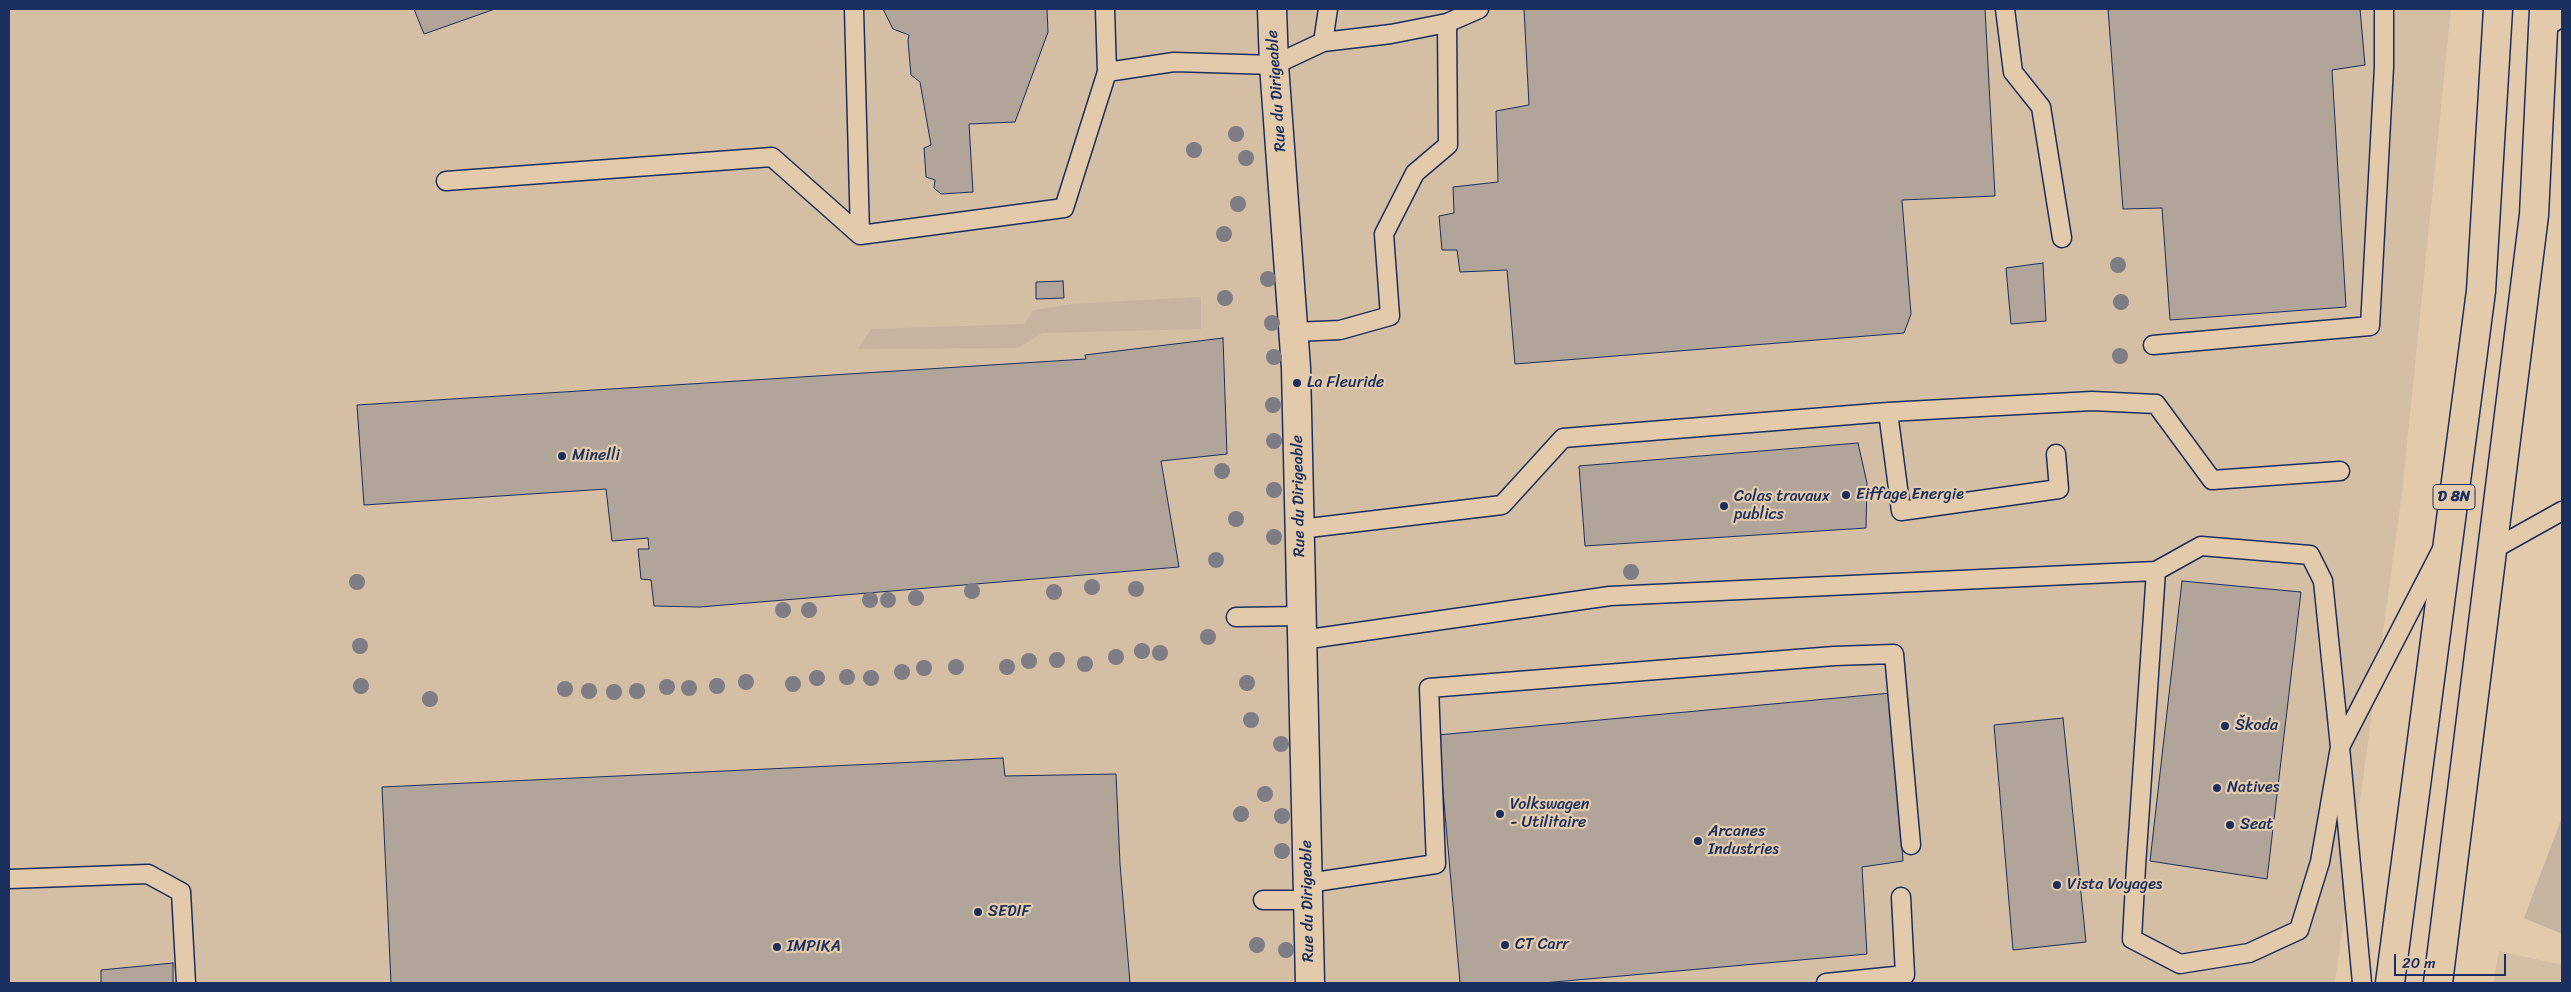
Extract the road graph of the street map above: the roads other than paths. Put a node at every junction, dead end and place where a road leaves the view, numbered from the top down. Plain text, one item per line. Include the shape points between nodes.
1 (854, 9) edge
2 (1105, 9) edge
3 (1272, 9) edge
4 (1328, 9) edge
5 (1479, 9) edge
6 (2005, 9) edge
7 (2384, 9) edge
8 (2498, 9) edge
9 (2550, 18) edge
10 (1448, 22) junction
11 (1323, 42) junction
12 (1274, 65) junction
13 (1107, 72) junction
14 (446, 181) dead end
15 (860, 236) junction
16 (2062, 238) dead end
17 (1294, 332) junction
18 (2153, 345) dead end
19 (1888, 412) junction
20 (2056, 454) dead end
21 (2340, 471) dead end
22 (2562, 511) edge
23 (1300, 529) junction
24 (2449, 535) junction
25 (2494, 549) junction
26 (2156, 571) junction
27 (1236, 617) dead end
28 (1302, 628) junction
29 (2340, 747) junction
30 (1911, 844) dead end
31 (9, 879) edge
32 (1308, 891) junction
33 (1901, 897) dead end
34 (1264, 900) dead end
35 (186, 983) edge
36 (1310, 983) edge
37 (1826, 983) edge
38 (2362, 983) edge
39 (2390, 983) edge
40 (2438, 983) edge

1 - 15 lane
2 - 13 lane
3 - 12 main road, Rue du Dirigeable
4 - 11 lane
5 - 10 lane
6 - 16 lane via 2013,72 2041,107
7 - 18 lane via 2384,67 2370,326
8 - 24 main road, D 8N via 2481,291
9 - 25 main road, D 8N via 2534,214
10 - 11 lane via 1391,34
10 - 17 lane via 1448,145 1415,173 1384,234 1390,316 1340,330
11 - 12 lane
12 - 13 lane via 1174,62
12 - 17 main road, Rue du Dirigeable
13 - 15 lane via 1064,208
14 - 15 lane via 772,157
17 - 23 main road, Rue du Dirigeable
19 - 20 lane via 1901,511 2059,489
19 - 21 lane via 2092,401 2156,404 2212,480
19 - 23 lane via 1563,438 1502,505
22 - 25 lane
23 - 28 main road, Rue du Dirigeable
24 - 29 lane
24 - 39 main road, D 8N
25 - 40 main road, D 8N
26 - 28 lane via 1610,596
26 - 29 lane via 2201,546 2310,555 2323,580
26 - 29 lane via 2132,939 2180,964 2250,954 2299,930 2320,862
27 - 28 lane
28 - 32 main road, Rue du Dirigeable
29 - 38 lane
30 - 32 lane via 1894,654 1834,656 1429,688 1436,864
31 - 35 lane via 148,874 181,892
32 - 34 lane
32 - 36 main road, Rue du Dirigeable
33 - 37 lane via 1905,975

